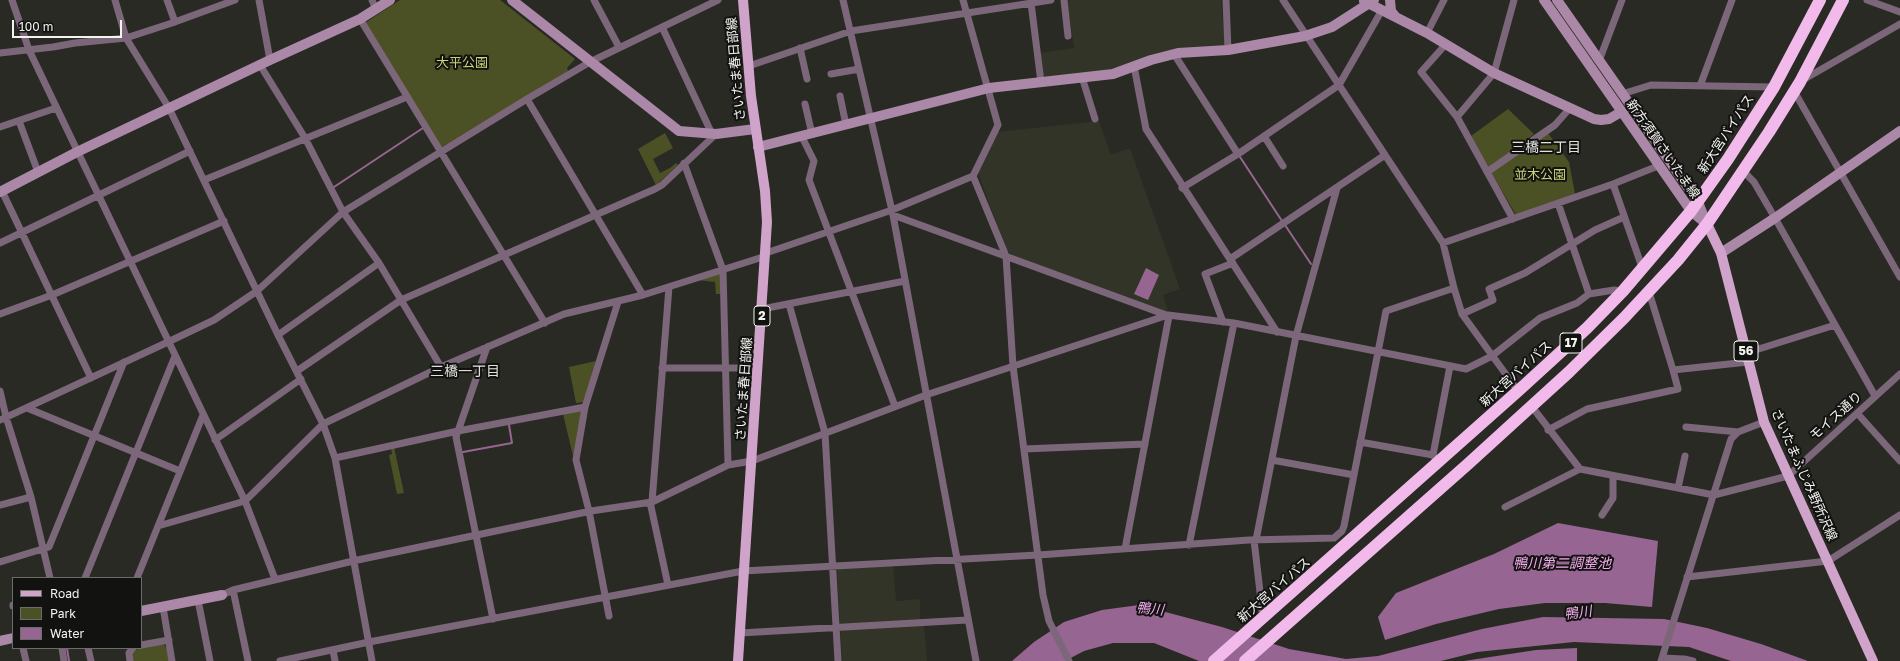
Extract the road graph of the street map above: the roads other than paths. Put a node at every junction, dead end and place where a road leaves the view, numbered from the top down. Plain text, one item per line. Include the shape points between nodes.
1 (12, 0) edge
2 (115, 0) edge
3 (167, 0) edge
4 (234, 0) edge
5 (259, 0) edge
6 (390, 0) edge
7 (512, 0) edge
8 (594, 0) edge
9 (718, 0) edge
10 (744, 0) edge
11 (843, 0) edge
12 (964, 0) edge
13 (1051, 0) edge
14 (1064, 0) edge
15 (1226, 0) edge
16 (1283, 0) edge
17 (1390, 0) edge
18 (1444, 0) edge
19 (1514, 0) edge
20 (1544, 0) edge
21 (1557, 0) edge
22 (1622, 0) edge
23 (1732, 0) edge
24 (1820, 0) edge
25 (1843, 0) edge
26 (1867, 0) edge
27 (1368, 1) edge
28 (709, 2) edge
29 (1031, 3) junction
30 (374, 5) edge
31 (1382, 10) junction
32 (1900, 12) edge
33 (967, 13) junction
34 (1396, 17) junction
35 (360, 19) junction
36 (176, 22) junction
37 (1900, 24) edge
38 (662, 27) junction
39 (851, 31) junction
40 (1428, 33) junction
41 (1068, 36) dead end
42 (1305, 36) junction
43 (126, 38) junction
44 (1446, 44) junction
45 (619, 47) junction
46 (800, 48) junction
47 (29, 50) junction
48 (1228, 50) junction
49 (0, 54) edge
50 (1174, 54) junction
51 (270, 60) junction
52 (1599, 61) junction
53 (590, 62) junction
54 (260, 64) junction
55 (749, 66) junction
56 (1134, 66) junction
57 (859, 69) junction
58 (1494, 73) junction
59 (831, 74) dead end
60 (1082, 77) junction
61 (807, 79) dead end
62 (1041, 82) junction
63 (1339, 85) junction
64 (1700, 86) junction
65 (1774, 87) junction
66 (1797, 87) junction
67 (989, 88) junction
68 (1622, 94) junction
69 (840, 96) dead end
70 (408, 97) junction
71 (527, 99) junction
72 (805, 104) dead end
73 (56, 108) junction
74 (169, 108) junction
75 (1570, 108) junction
76 (1621, 112) junction
77 (1457, 117) junction
78 (870, 118) junction
79 (1095, 119) dead end
80 (20, 121) junction
81 (846, 125) junction
82 (0, 127) edge
83 (755, 129) junction
84 (1900, 131) edge
85 (714, 134) junction
86 (807, 136) junction
87 (1264, 136) junction
88 (305, 138) junction
89 (758, 147) junction
90 (190, 151) junction
91 (77, 152) junction
92 (440, 152) junction
93 (1238, 154) junction
94 (1384, 155) junction
95 (684, 163) junction
96 (1283, 166) dead end
97 (1658, 166) junction
98 (1743, 171) junction
99 (38, 172) junction
100 (1487, 172) junction
101 (1841, 172) junction
102 (973, 176) junction
103 (204, 180) junction
104 (1613, 184) junction
105 (1182, 188) junction
106 (1337, 188) junction
107 (1, 191) edge
108 (98, 196) junction
109 (1558, 203) junction
110 (1694, 206) junction
111 (342, 212) junction
112 (893, 212) junction
113 (596, 216) junction
114 (1624, 217) junction
115 (1775, 218) junction
116 (1513, 219) junction
117 (224, 222) junction
118 (1707, 224) junction
119 (829, 231) junction
120 (22, 232) junction
121 (0, 243) edge
122 (1444, 243) junction
123 (1572, 244) junction
124 (1721, 253) junction
125 (766, 254) junction
126 (503, 255) junction
127 (1006, 256) junction
128 (1232, 261) junction
129 (130, 262) junction
130 (379, 263) junction
131 (723, 270) junction
132 (1643, 270) junction
133 (1900, 277) edge
134 (905, 281) junction
135 (669, 287) junction
136 (1454, 288) junction
137 (257, 291) junction
138 (1623, 291) junction
139 (852, 292) junction
140 (1649, 292) junction
141 (1589, 294) junction
142 (52, 295) junction
143 (643, 295) junction
144 (401, 300) junction
145 (618, 302) junction
146 (790, 304) junction
147 (762, 309) junction
148 (0, 314) edge
149 (1462, 314) junction
150 (1169, 316) junction
151 (544, 322) junction
152 (1223, 322) junction
153 (1234, 323) junction
154 (1835, 325) junction
155 (1276, 332) junction
156 (278, 335) junction
157 (1296, 336) junction
158 (168, 342) junction
159 (487, 347) junction
160 (1378, 352) junction
161 (175, 356) junction
162 (1492, 356) junction
163 (1747, 358) junction
164 (759, 359) junction
165 (124, 362) junction
166 (1013, 366) junction
167 (1450, 366) junction
168 (441, 367) junction
169 (662, 368) junction
170 (726, 368) junction
171 (1673, 370) junction
172 (297, 371) junction
173 (1900, 374) edge
174 (91, 378) junction
175 (302, 379) junction
176 (0, 391) edge
177 (1518, 391) junction
178 (926, 395) junction
179 (1875, 396) junction
180 (895, 406) junction
181 (585, 407) junction
182 (26, 408) junction
183 (1536, 412) dead end
184 (1857, 413) junction
185 (204, 415) junction
186 (3, 419) edge
187 (1764, 422) junction
188 (323, 424) junction
189 (1686, 426) dead end
190 (1548, 430) junction
191 (458, 431) junction
192 (1738, 432) junction
193 (825, 433) junction
194 (95, 436) junction
195 (215, 440) junction
196 (1360, 442) junction
197 (1145, 444) junction
198 (1024, 449) junction
199 (136, 453) junction
200 (1685, 456) dead end
201 (335, 458) junction
202 (1435, 459) junction
203 (1272, 460) junction
204 (752, 461) junction
205 (1900, 461) edge
206 (728, 465) junction
207 (1580, 469) junction
208 (180, 471) junction
209 (1354, 475) junction
210 (1613, 476) junction
211 (1788, 476) junction
212 (1678, 488) junction
213 (1714, 495) junction
214 (31, 496) junction
215 (244, 501) junction
216 (651, 502) junction
217 (0, 505) edge
218 (1506, 507) dead end
219 (589, 511) junction
220 (1602, 515) dead end
221 (1900, 515) edge
222 (158, 526) junction
223 (476, 535) junction
224 (1255, 540) junction
225 (1189, 545) junction
226 (1126, 549) junction
227 (44, 550) junction
228 (1038, 555) junction
229 (956, 560) junction
230 (353, 561) junction
231 (1828, 561) junction
232 (0, 562) edge
233 (833, 566) junction
234 (743, 571) junction
235 (50, 577) edge
236 (85, 577) edge
237 (137, 577) edge
238 (1687, 578) junction
239 (275, 579) junction
240 (668, 585) junction
241 (233, 590) junction
242 (222, 595) joint
243 (606, 597) junction
244 (198, 600) junction
245 (163, 607) junction
246 (142, 612) edge
247 (609, 616) dead end
248 (1263, 618) junction
249 (493, 619) junction
250 (967, 620) junction
251 (836, 627) junction
252 (740, 633) junction
253 (12, 638) edge
254 (169, 640) junction
255 (0, 641) edge
256 (369, 642) junction
257 (142, 645) edge
258 (23, 649) edge
259 (62, 649) edge
260 (88, 649) edge
261 (132, 649) edge
262 (333, 650) junction
263 (312, 658) edge
264 (1662, 658) edge
265 (26, 661) edge
266 (64, 661) edge
267 (91, 661) edge
268 (130, 661) edge
269 (172, 661) edge
270 (210, 661) edge
271 (248, 661) edge
272 (280, 661) edge
273 (335, 661) edge
274 (372, 661) edge
275 (738, 661) edge
276 (838, 661) edge
277 (976, 661) edge
278 (1069, 661) edge
279 (1214, 661) edge
280 (1245, 661) edge
281 (1670, 661) edge
282 (1693, 661) edge
283 (1873, 661) edge

1 - 47 street
2 - 43 street
3 - 36 street
4 - 36 street
5 - 51 street
6 - 30 street
7 - 53 street
8 - 45 street
9 - 28 street
10 - 55 main road, さいたま春日部線 / 2
11 - 39 street
12 - 33 street
13 - 29 street
14 - 41 street
15 - 48 street
16 - 42 street
17 - 34 street via 1391,11
18 - 40 street
19 - 58 street
20 - 76 street, 新方須賀さいたま線
21 - 52 street, 新方須賀さいたま線
22 - 52 street
23 - 64 street
24 - 65 highway, 新大宮バイパス / 17
25 - 66 highway, 17
26 - 32 street
27 - 31 street
27 - 42 street via 1332,27
28 - 38 street
29 - 33 street
29 - 62 street
30 - 35 street
31 - 34 street
31 - 63 street
33 - 39 street
33 - 67 street
34 - 40 street
35 - 51 street
35 - 70 street
36 - 43 street
37 - 66 street
38 - 45 street
38 - 85 street
39 - 46 street
39 - 57 street
40 - 44 street
42 - 48 street
42 - 63 street
43 - 47 street via 75,42
43 - 74 street
44 - 58 street
44 - 77 street via 1422,72
45 - 53 street
46 - 55 street
46 - 61 street
47 - 49 street
47 - 73 street
48 - 50 street
50 - 56 street
50 - 93 street
51 - 54 street
52 - 68 street, 新方須賀さいたま線
53 - 71 street
53 - 85 street via 679,131
54 - 74 street
54 - 88 street
55 - 83 main road, さいたま春日部線 / 2
56 - 60 street via 1113,74
56 - 105 street via 1146,129
57 - 59 street
57 - 78 street
58 - 75 street
58 - 77 street
60 - 62 street
60 - 79 street
62 - 67 street
63 - 87 street
63 - 94 street
64 - 65 street
64 - 68 street via 1651,85
65 - 110 highway, 新大宮バイパス / 17
66 - 98 highway, 17
66 - 101 street
67 - 78 street
67 - 102 street via 998,125
68 - 110 street, 新方須賀さいたま線
69 - 81 street
70 - 88 street
70 - 92 street
71 - 92 street
71 - 113 street
72 - 86 street
73 - 80 street
73 - 91 street
74 - 90 street
74 - 91 street
75 - 76 street via 1601,120 1609,119
75 - 100 street via 1555,125
76 - 97 street, 新方須賀さいたま線
77 - 100 street
78 - 81 street
78 - 112 street
80 - 82 street
80 - 99 street
81 - 86 street
83 - 85 street
83 - 89 main road, さいたま春日部線 / 2
84 - 101 street
85 - 95 street
86 - 89 street
86 - 119 street via 814,161 809,180
87 - 93 street
87 - 96 street
88 - 103 street
88 - 111 street
89 - 125 main road, さいたま春日部線 / 2 via 765,191
90 - 103 street
90 - 108 street
91 - 99 street
91 - 108 street
92 - 111 street
92 - 126 street
93 - 105 street
94 - 106 street
94 - 122 street
95 - 113 street via 662,186
95 - 131 street
97 - 104 street
97 - 110 street, 新方須賀さいたま線
98 - 115 street via 1754,182
98 - 118 highway, 17
99 - 107 street
100 - 116 street
101 - 115 street
101 - 133 street
102 - 112 street
102 - 127 street
103 - 117 street
104 - 109 street
104 - 114 street
105 - 128 street
106 - 128 street
106 - 157 street
107 - 120 street
108 - 120 street
108 - 129 street
109 - 116 street
109 - 123 street
110 - 118 street, 新方須賀さいたま線
110 - 132 highway, 新大宮バイパス / 17
111 - 130 street
111 - 137 street
112 - 119 street
112 - 127 street
112 - 134 street
113 - 126 street
113 - 143 street
114 - 123 street
114 - 132 street
115 - 124 street
115 - 154 street
116 - 122 street
117 - 129 street
117 - 137 street
118 - 124 main road, さいたまふじみ野所沢線 / 56
118 - 140 highway, 17
119 - 125 street
119 - 139 street
120 - 121 street
120 - 142 street
122 - 136 street
123 - 141 street
123 - 149 street via 1525,273 1489,289 1493,300
124 - 163 main road, さいたまふじみ野所沢線 / 56
125 - 131 street
125 - 147 main road, さいたま春日部線 / 2
126 - 144 street
126 - 151 street
127 - 150 street
127 - 166 street
128 - 152 street via 1205,274
128 - 155 street
129 - 142 street
129 - 158 street
130 - 144 street
130 - 156 street
131 - 135 street
131 - 170 street
132 - 138 highway, 新大宮バイパス / 17
134 - 139 street
134 - 178 street
135 - 143 street
135 - 169 street
136 - 149 street
136 - 160 street via 1386,311
137 - 156 street
137 - 158 street via 214,320
138 - 141 street
138 - 177 highway, 新大宮バイパス / 17
139 - 146 street
139 - 180 street
140 - 171 street
140 - 280 highway, 17 via 1569,372
141 - 162 street via 1577,303 1540,318
142 - 148 street
142 - 174 street
143 - 145 street
144 - 168 street
144 - 172 street
145 - 151 street via 564,314
145 - 181 street
146 - 147 street
146 - 193 street
147 - 164 main road, さいたま春日部線 / 2
149 - 162 street
150 - 152 street
150 - 166 street
150 - 197 street
151 - 159 street
152 - 153 street
153 - 155 street
153 - 225 street
154 - 163 street
154 - 179 street
155 - 157 street
156 - 172 street
157 - 160 street
157 - 203 street
158 - 161 street
158 - 165 street
159 - 168 street
159 - 191 street
160 - 167 street
160 - 196 street
161 - 185 street
161 - 199 street
162 - 167 street via 1466,369
162 - 177 street
163 - 171 street
163 - 187 main road, さいたまふじみ野所沢線 / 56
164 - 170 street via 739,368
164 - 204 main road, さいたま春日部線 / 2
165 - 174 street
165 - 194 street
166 - 178 street
166 - 198 street
167 - 202 street
168 - 188 street
169 - 170 street
169 - 216 street
170 - 206 street
171 - 190 street via 1678,389 1587,409
172 - 175 street
173 - 179 street, モイス通り
174 - 182 street
175 - 188 street
175 - 195 street
176 - 186 street
177 - 202 highway, 新大宮バイパス / 17
178 - 180 street
178 - 229 street
179 - 184 street, モイス通り
180 - 193 street
181 - 191 street
181 - 219 street via 576,460
182 - 186 street
182 - 194 street
183 - 190 street
184 - 205 street
184 - 211 street, モイス通り
185 - 195 street
185 - 208 street
186 - 214 street
187 - 192 street
187 - 211 main road, さいたまふじみ野所沢線 / 56
188 - 201 street
188 - 215 street
189 - 192 street
190 - 207 street
191 - 201 street
191 - 223 street via 456,437
192 - 213 street via 1731,439
193 - 204 street
193 - 233 street
194 - 199 street
194 - 227 street via 56,532 49,547
195 - 215 street
196 - 202 street
196 - 209 street
197 - 198 street
197 - 226 street
198 - 228 street
199 - 208 street
199 - 236 street
200 - 212 street
201 - 230 street
202 - 248 highway, 新大宮バイパス / 17
203 - 209 street
203 - 224 street
204 - 206 street
204 - 234 main road, さいたま春日部線 / 2
206 - 216 street
207 - 210 street
207 - 218 street
208 - 222 street
209 - 224 street via 1344,526 1334,538
210 - 212 street
210 - 220 street via 1613,498
211 - 213 street
211 - 231 main road, さいたまふじみ野所沢線 / 56
212 - 213 street
213 - 238 street
214 - 217 street
214 - 227 street
215 - 222 street
215 - 239 street
216 - 219 street
216 - 240 street
219 - 223 street
219 - 243 street
221 - 231 street
222 - 237 street
223 - 230 street
223 - 249 street
224 - 225 street
224 - 248 street
225 - 226 street
226 - 228 street
227 - 232 street
227 - 235 street
228 - 229 street
228 - 278 street via 1049,621
229 - 233 street
229 - 250 street
230 - 239 street
230 - 256 street
231 - 238 street
231 - 283 main road, さいたまふじみ野所沢線 / 56
233 - 234 street
233 - 251 street
234 - 240 street
234 - 252 main road, さいたま春日部線 / 2
238 - 264 street
239 - 241 street
240 - 243 street
241 - 242 street
241 - 271 street
242 - 244 street
243 - 247 street
243 - 249 street
244 - 245 street
244 - 270 street
245 - 246 street
245 - 254 street
248 - 279 highway, 新大宮バイパス / 17
249 - 256 street
250 - 251 street
250 - 277 street
251 - 252 street
251 - 276 street
252 - 275 main road, さいたま春日部線 / 2
253 - 255 street
254 - 257 street
254 - 269 street
256 - 262 street
256 - 274 street
258 - 265 street
259 - 266 street
260 - 267 street
261 - 268 street via 129,653
262 - 263 street
262 - 273 street
263 - 272 street
264 - 281 street
264 - 282 street

